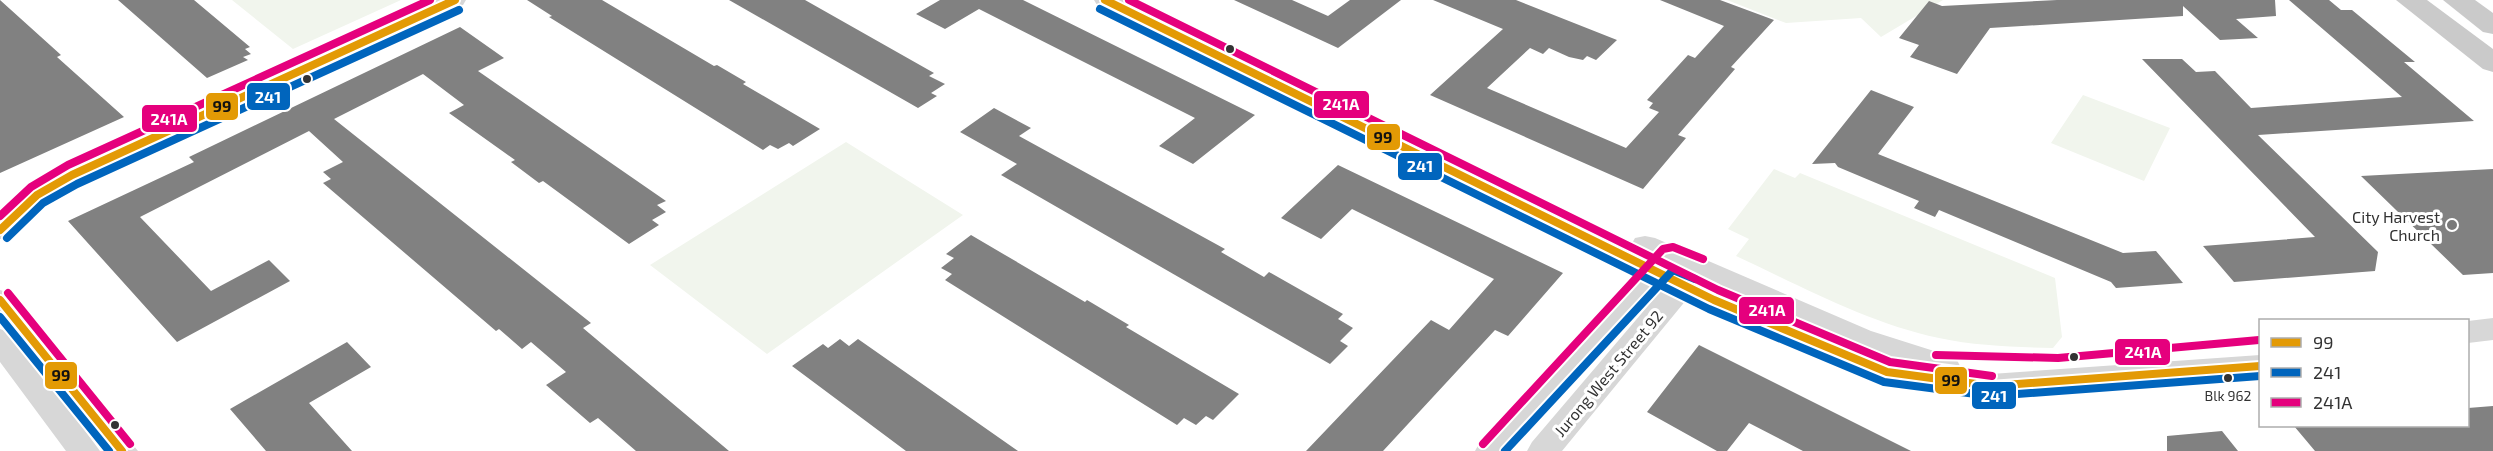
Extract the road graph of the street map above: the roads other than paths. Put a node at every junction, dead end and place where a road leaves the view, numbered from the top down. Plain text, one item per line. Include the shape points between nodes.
1 (432, 0) edge
2 (455, 0) edge
3 (1105, 0) edge
4 (1131, 0) edge
5 (2410, 0) edge
6 (2457, 0) edge
7 (2493, 26) edge
8 (2493, 63) edge
9 (0, 212) edge
10 (0, 230) edge
11 (1677, 270) junction
12 (0, 300) edge
13 (2493, 329) edge
14 (2469, 332) edge
15 (0, 340) edge
16 (2493, 348) edge
17 (2259, 350) edge
18 (2469, 350) edge
19 (2259, 366) edge
20 (84, 451) edge
21 (122, 451) edge
22 (1491, 451) edge
23 (1543, 451) edge

1 - 9 street via 62,169 24,191
2 - 10 street via 72,175 36,195
3 - 11 street
4 - 11 street
5 - 8 main road
6 - 7 main road
11 - 17 street via 1936,365 1996,371 2058,369
11 - 19 street via 1714,300 1899,374 1991,386
11 - 22 street, Jurong West Street 92
11 - 23 street, Jurong West Street 92
12 - 21 street
13 - 14 street
15 - 20 street
16 - 18 street

